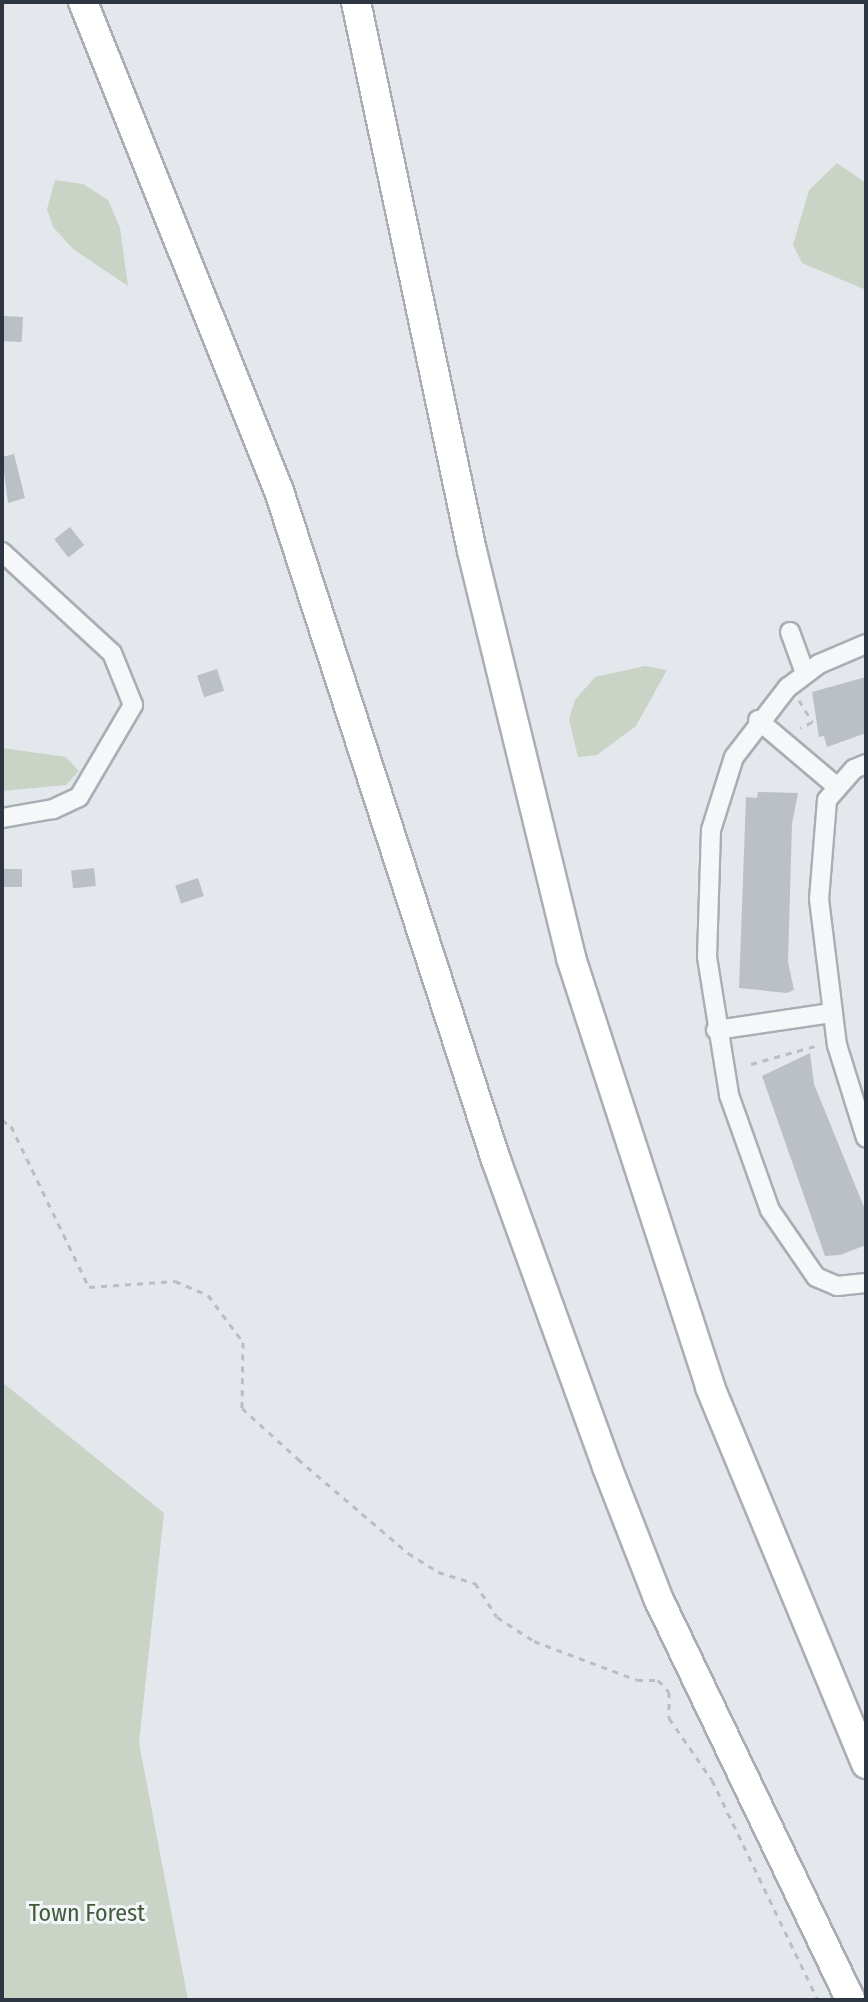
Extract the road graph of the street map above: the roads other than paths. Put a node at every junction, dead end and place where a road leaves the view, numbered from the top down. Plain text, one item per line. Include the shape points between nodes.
1 (83, 2) edge
2 (356, 2) edge
3 (2, 552) edge
4 (790, 632) dead end
5 (866, 644) edge
6 (805, 673) junction
7 (758, 720) junction
8 (866, 764) edge
9 (836, 786) junction
10 (2, 818) edge
11 (831, 1013) junction
12 (716, 1030) junction
13 (866, 1138) edge
14 (866, 1283) edge
15 (866, 1764) edge
16 (848, 1993) edge

1 - 16 highway via 279,491 496,1160 602,1453 658,1598
2 - 15 highway via 475,565 571,958 710,1387
3 - 10 street via 112,653 133,705 79,797 53,809
4 - 6 street
5 - 6 street
6 - 7 street
7 - 9 street
7 - 12 street via 727,772 711,830 707,957
8 - 9 street
9 - 11 street via 827,800 820,864 820,931
11 - 12 street
11 - 13 street
12 - 14 street via 747,1154 785,1236 816,1277 837,1286

